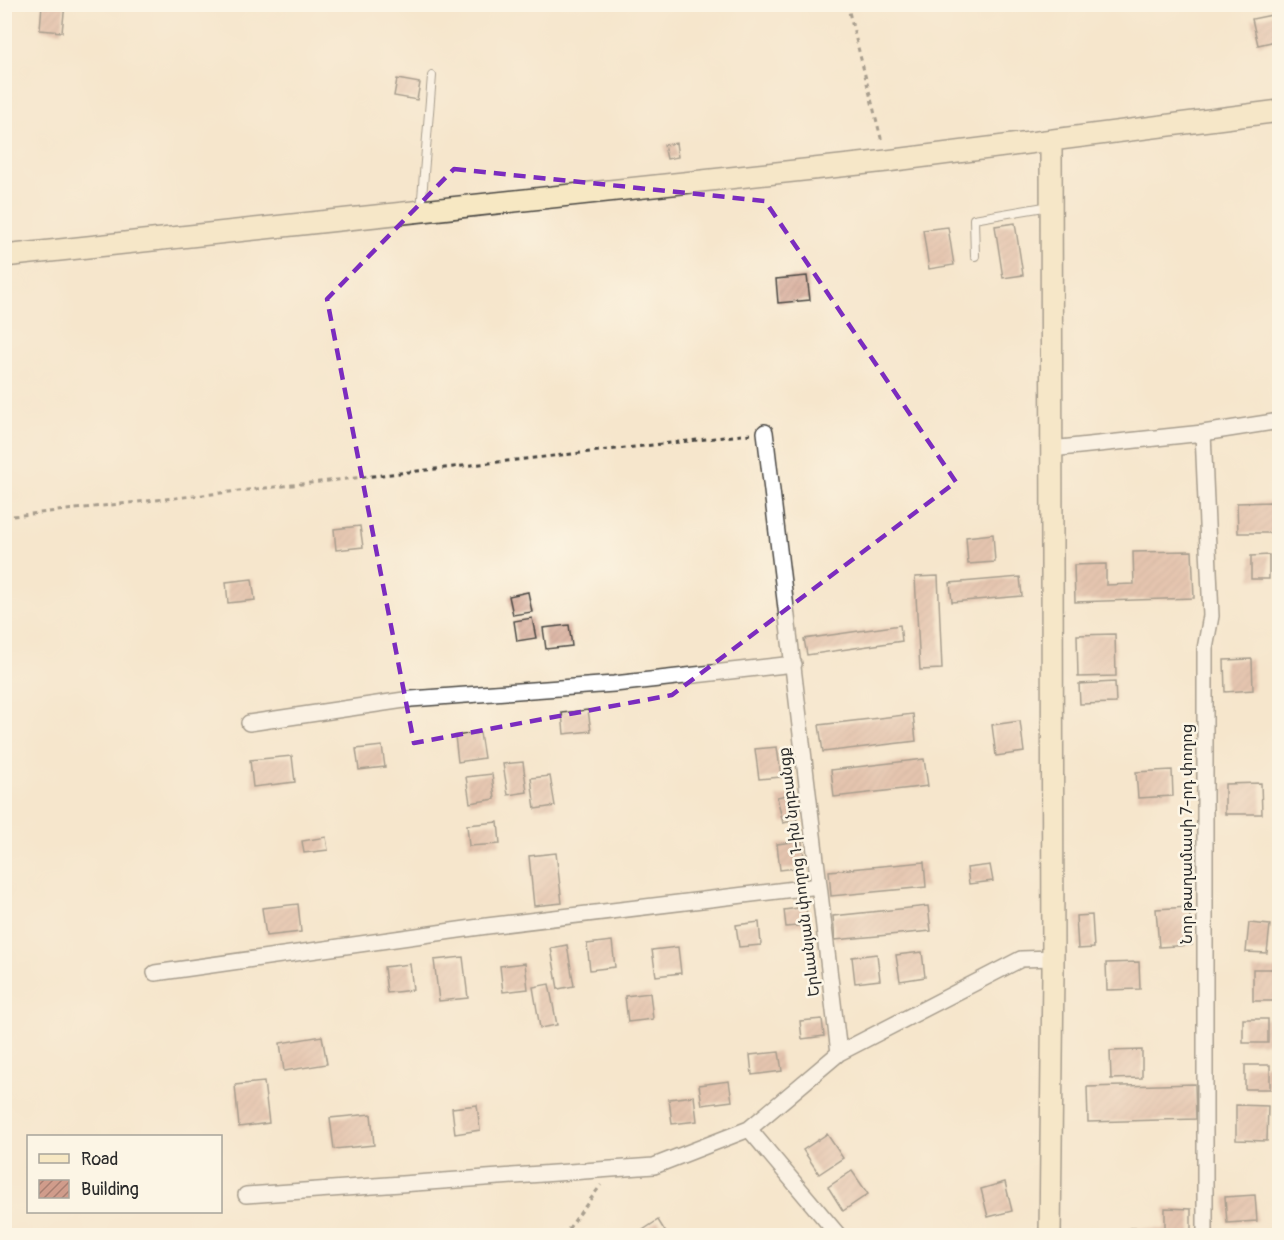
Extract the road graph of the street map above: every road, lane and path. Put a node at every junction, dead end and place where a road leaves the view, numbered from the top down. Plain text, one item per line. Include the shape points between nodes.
1 (847, 4) edge
2 (432, 76) dead end
3 (1280, 111) edge
4 (1051, 141) junction
5 (887, 161) junction
6 (1051, 206) junction
7 (421, 211) junction
8 (4, 256) edge
9 (975, 256) dead end
10 (1280, 421) edge
11 (765, 432) joint
12 (1203, 433) junction
13 (1051, 449) junction
14 (4, 517) edge
15 (794, 664) junction
16 (249, 723) dead end
17 (819, 886) junction
18 (1053, 958) junction
19 (155, 973) dead end
20 (839, 1053) junction
21 (749, 1129) junction
22 (613, 1169) junction
23 (246, 1195) dead end
24 (563, 1236) edge
25 (839, 1236) edge
26 (1050, 1236) edge
27 (1205, 1236) edge

1 - 5 path
2 - 7 lane
3 - 4 main road
4 - 5 main road
4 - 6 main road
5 - 7 main road
6 - 9 lane via 974,219
6 - 13 main road
7 - 8 main road
10 - 12 street
11 - 14 path
11 - 15 street, Երևանյան փողոց 1-ին նրբանցք
12 - 13 street
12 - 27 street, Նոր թաղամասի 7-րդ փողոց via 1211,616 1205,649
13 - 18 main road
15 - 16 street via 614,684 411,699
15 - 17 street, Երևանյան փողոց 1-ին նրբանցք
17 - 19 street via 487,926
17 - 20 street, Երևանյան փողոց 1-ին նրբանցք
18 - 20 street via 1021,959
18 - 26 main road
20 - 21 street
21 - 22 street via 654,1166
21 - 25 street
22 - 23 street
22 - 24 path

